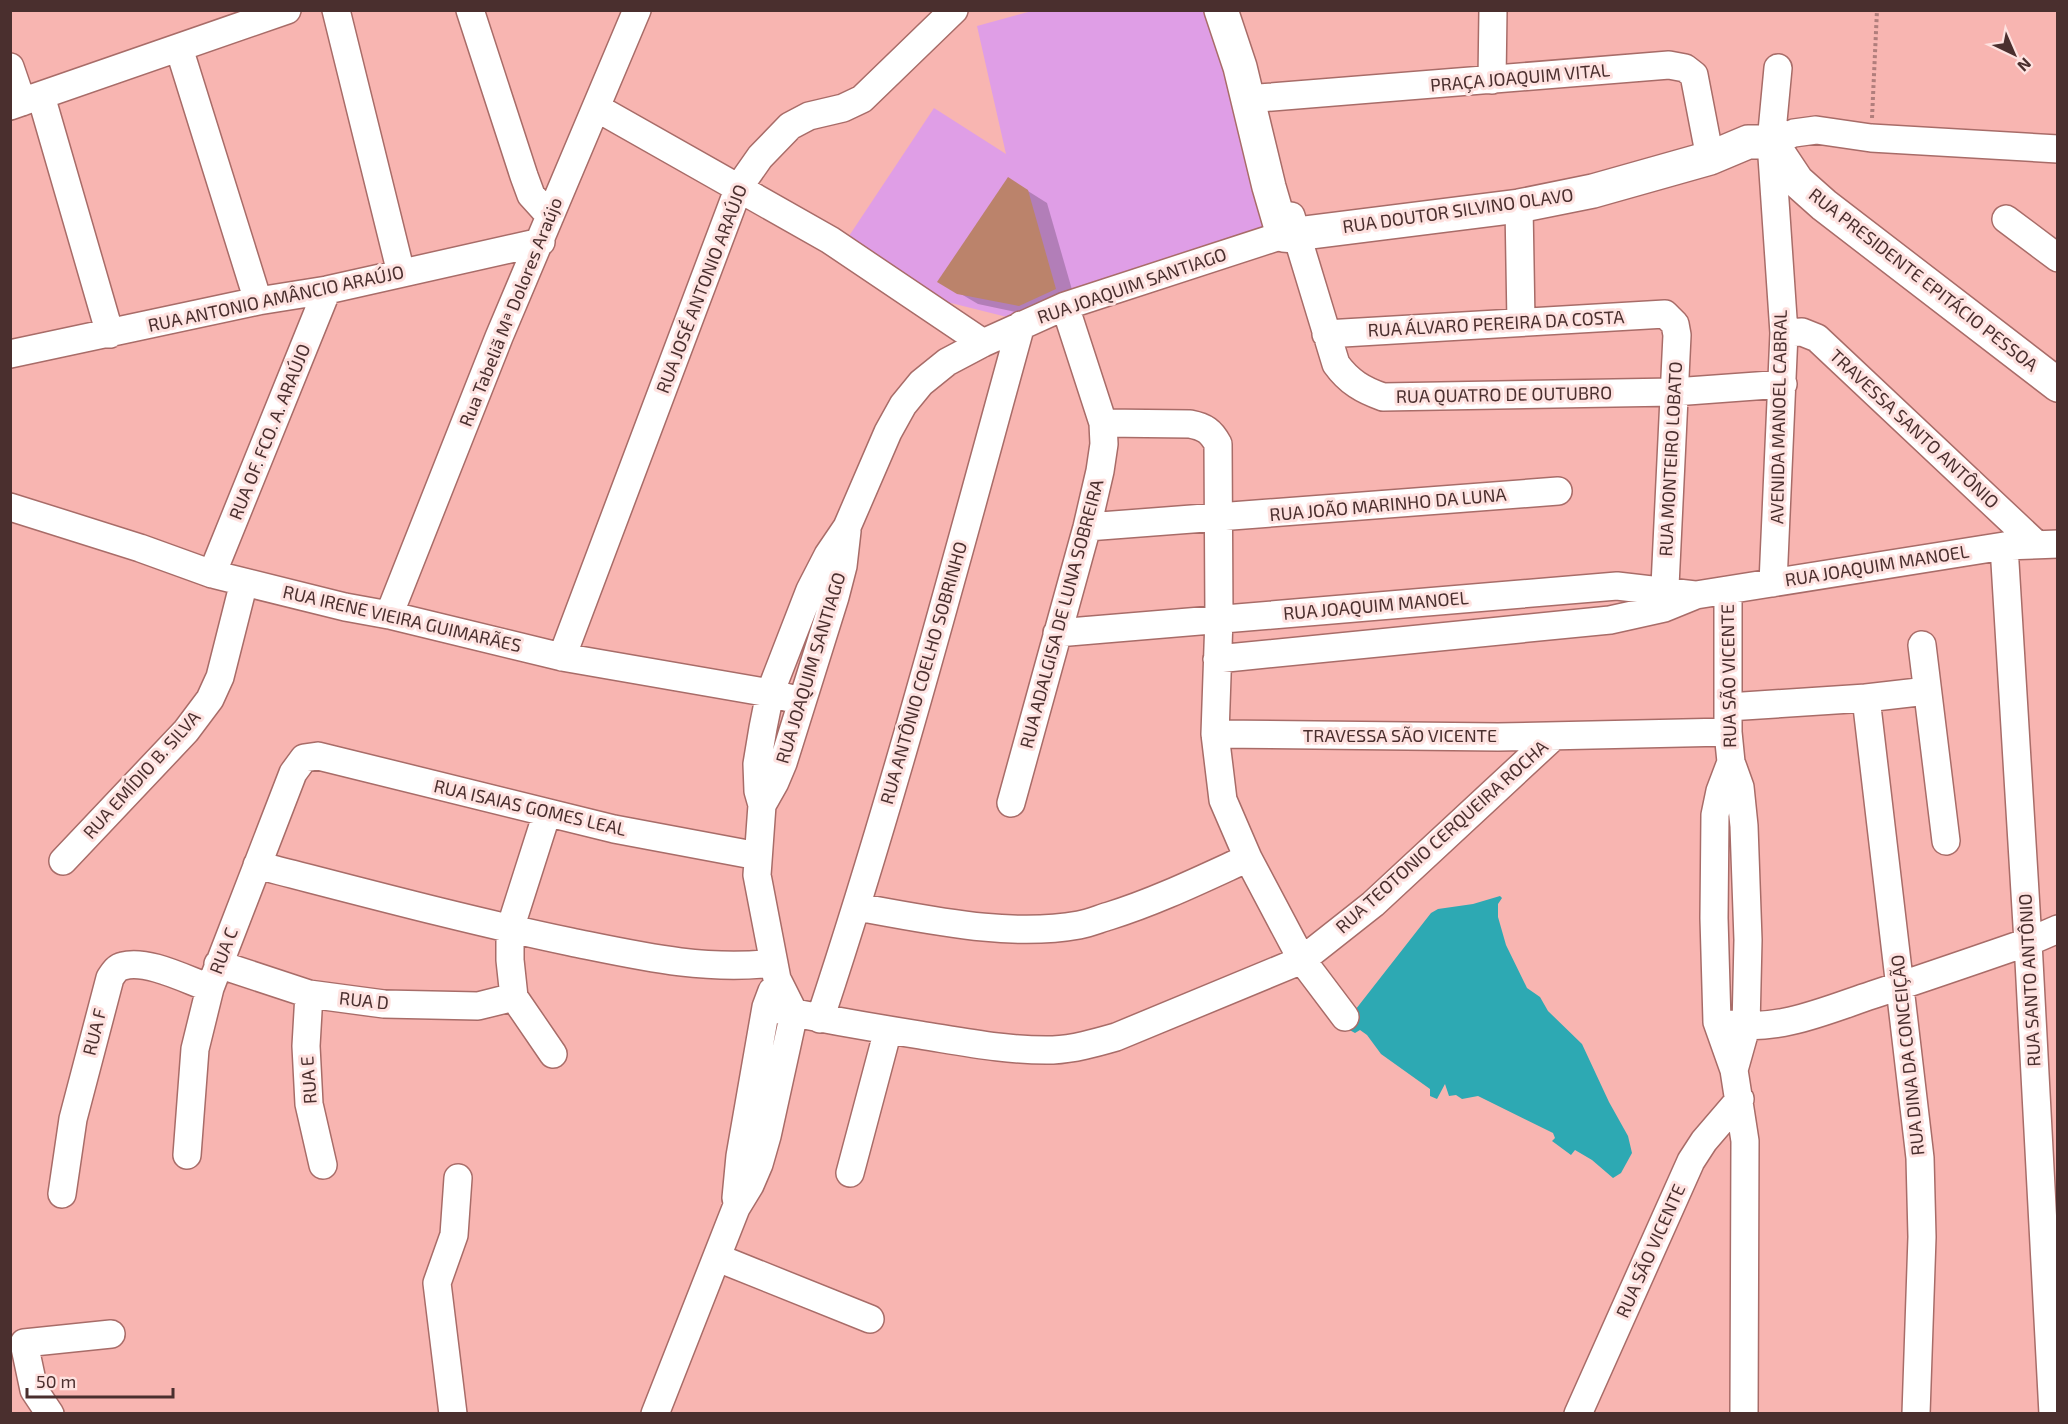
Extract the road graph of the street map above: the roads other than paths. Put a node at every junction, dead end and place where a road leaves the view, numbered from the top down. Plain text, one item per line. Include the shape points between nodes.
1 (287, 10) edge
2 (336, 10) edge
3 (470, 10) edge
4 (637, 10) edge
5 (954, 10) edge
6 (1221, 10) edge
7 (1237, 10) edge
8 (1493, 10) edge
9 (179, 48) junction
10 (10, 67) edge
11 (1778, 68) dead end
12 (1492, 80) junction
13 (1259, 98) junction
14 (25, 101) edge
15 (597, 108) junction
16 (1771, 142) junction
17 (2058, 149) edge
18 (1710, 158) junction
19 (739, 187) junction
20 (1519, 206) junction
21 (550, 216) junction
22 (2006, 219) dead end
23 (1289, 235) junction
24 (541, 242) junction
25 (2058, 258) edge
26 (401, 273) junction
27 (327, 290) junction
28 (258, 301) junction
29 (1065, 306) junction
30 (1665, 314) joint
31 (1521, 322) junction
32 (1021, 325) junction
33 (1784, 333) junction
34 (110, 334) junction
35 (1326, 334) junction
36 (983, 343) junction
37 (10, 354) edge
38 (1783, 384) junction
39 (2058, 385) edge
40 (1674, 392) junction
41 (1103, 423) junction
42 (1558, 491) dead end
43 (12, 504) edge
44 (1218, 519) junction
45 (847, 527) junction
46 (1087, 527) junction
47 (2046, 544) edge
48 (2004, 546) junction
49 (212, 574) junction
50 (244, 582) junction
51 (1773, 583) junction
52 (1728, 590) junction
53 (1665, 599) junction
54 (389, 615) junction
55 (1219, 618) junction
56 (1057, 633) junction
57 (1923, 645) dead end
58 (562, 657) junction
59 (1217, 659) junction
60 (1927, 691) junction
61 (770, 693) junction
62 (1866, 698) junction
63 (801, 701) junction
64 (1728, 719) junction
65 (1215, 734) junction
66 (1554, 735) junction
67 (304, 758) joint
68 (1731, 762) junction
69 (1011, 803) dead end
70 (762, 805) junction
71 (547, 813) junction
72 (1946, 842) dead end
73 (758, 856) junction
74 (1248, 858) junction
75 (63, 861) dead end
76 (257, 865) junction
77 (857, 907) junction
78 (510, 929) junction
79 (2058, 929) edge
80 (2028, 942) junction
81 (1302, 960) junction
82 (775, 971) junction
83 (214, 976) junction
84 (1901, 986) junction
85 (309, 994) junction
86 (514, 997) junction
87 (766, 1007) junction
88 (807, 1016) junction
89 (1345, 1017) dead end
90 (1717, 1022) junction
91 (1746, 1027) junction
92 (888, 1030) junction
93 (553, 1054) dead end
94 (1734, 1070) junction
95 (1740, 1100) junction
96 (187, 1155) dead end
97 (323, 1165) dead end
98 (850, 1173) dead end
99 (458, 1178) dead end
100 (62, 1194) dead end
101 (736, 1208) junction
102 (718, 1258) junction
103 (870, 1319) dead end
104 (111, 1334) dead end
105 (50, 1413) edge
106 (453, 1413) edge
107 (655, 1413) edge
108 (1578, 1413) edge
109 (1744, 1413) edge
110 (1916, 1413) edge
111 (2052, 1413) edge

1 - 9 street
2 - 26 street
3 - 21 street via 531,195
4 - 15 street, Rua Tabeliã Mª Dolores Araújo
5 - 19 street, RUA JOSÉ ANTONIO ARAÚJO via 862,99 790,126 760,157
6 - 23 main road via 1240,67 1269,187
7 - 13 street, RUA QUATRO DE OUTUBRO
8 - 12 street
9 - 14 street
9 - 28 street
10 - 14 street
11 - 16 street, AVENIDA MANOEL CABRAL
12 - 13 street, PRAÇA JOAQUIM VITAL
12 - 18 street, PRAÇA JOAQUIM VITAL via 1669,65 1685,68 1694,75
13 - 23 street, RUA QUATRO DE OUTUBRO
14 - 34 street
15 - 19 street
15 - 21 street, Rua Tabeliã Mª Dolores Araújo
16 - 17 street via 1816,130 1871,138
16 - 18 main road, RUA DOUTOR SILVINO OLAVO via 1748,142
16 - 33 street, AVENIDA MANOEL CABRAL
16 - 39 main road, RUA PRESIDENTE EPITÁCIO PESSOA via 1797,181 1824,205
18 - 20 main road, RUA DOUTOR SILVINO OLAVO via 1593,191
19 - 36 street via 831,240
19 - 58 street, RUA JOSÉ ANTONIO ARAÚJO
20 - 23 main road, RUA DOUTOR SILVINO OLAVO
20 - 31 street
21 - 24 street, Rua Tabeliã Mª Dolores Araújo
22 - 25 street
23 - 29 street, RUA JOAQUIM SANTIAGO
23 - 35 street, RUA QUATRO DE OUTUBRO
24 - 26 street, RUA ANTONIO AMÂNCIO ARAÚJO
24 - 54 street, Rua Tabeliã Mª Dolores Araújo
26 - 27 street, RUA ANTONIO AMÂNCIO ARAÚJO
27 - 28 street, RUA ANTONIO AMÂNCIO ARAÚJO
27 - 49 street, RUA OF. FCO. A. ARAÚJO
28 - 34 street, RUA ANTONIO AMÂNCIO ARAÚJO
29 - 32 street, RUA JOAQUIM SANTIAGO
29 - 41 street
30 - 31 street, RUA ÁLVARO PEREIRA DA COSTA
30 - 40 street, RUA MONTEIRO LOBATO via 1675,324 1677,335
31 - 35 street, RUA ÁLVARO PEREIRA DA COSTA
32 - 36 street, RUA JOAQUIM SANTIAGO
32 - 77 street, RUA ANTÔNIO COELHO SOBRINHO
33 - 38 street, AVENIDA MANOEL CABRAL
33 - 47 street, TRAVESSA SANTO ANTÔNIO via 1802,332 1817,338
34 - 37 street, RUA ANTONIO AMÂNCIO ARAÚJO
35 - 40 street, RUA QUATRO DE OUTUBRO via 1343,374 1363,390 1383,397
36 - 45 street, RUA JOAQUIM SANTIAGO via 947,362 921,382 903,405
38 - 40 street, RUA QUATRO DE OUTUBRO
38 - 51 street, AVENIDA MANOEL CABRAL
40 - 53 street, RUA MONTEIRO LOBATO
41 - 44 street via 1190,424 1212,433 1218,444
41 - 46 street, RUA ADALGISA DE LUNA SOBREIRA via 1100,471
42 - 44 street, RUA JOÃO MARINHO DA LUNA
43 - 49 street, RUA IRENE VIEIRA GUIMARÃES
44 - 46 street, RUA JOÃO MARINHO DA LUNA
44 - 55 street
45 - 61 street, RUA JOAQUIM SANTIAGO via 810,590
45 - 63 street, RUA JOAQUIM SANTIAGO via 843,566
46 - 56 street, RUA ADALGISA DE LUNA SOBREIRA
47 - 48 street, RUA JOAQUIM MANOEL
48 - 51 street, RUA JOAQUIM MANOEL
48 - 80 street, RUA SANTO ANTÔNIO
49 - 50 street, RUA IRENE VIEIRA GUIMARÃES
50 - 54 street, RUA IRENE VIEIRA GUIMARÃES
50 - 75 street, RUA EMÍDIO B. SILVA via 220,677 210,699 186,731
51 - 52 street, RUA JOAQUIM MANOEL
52 - 53 street, RUA JOAQUIM MANOEL
52 - 64 street, RUA SÃO VICENTE
53 - 55 street, RUA JOAQUIM MANOEL via 1617,586
53 - 59 street, RUA JOAQUIM MANOEL via 1611,620
54 - 58 street, RUA IRENE VIEIRA GUIMARÃES
55 - 56 street, RUA JOAQUIM MANOEL
55 - 59 street
56 - 69 street, RUA ADALGISA DE LUNA SOBREIRA
57 - 60 street
58 - 61 street, RUA IRENE VIEIRA GUIMARÃES
59 - 65 street
60 - 62 street, TRAVESSA SÃO VICENTE
60 - 72 street
61 - 63 street, RUA IRENE VIEIRA GUIMARÃES
61 - 70 street, RUA JOAQUIM SANTIAGO via 757,764
62 - 64 street, TRAVESSA SÃO VICENTE
62 - 84 street, RUA DINA DA CONCEIÇÃO
63 - 70 street, RUA JOAQUIM SANTIAGO via 783,763
64 - 66 street, TRAVESSA SÃO VICENTE
64 - 68 street, RUA SÃO VICENTE
65 - 66 street, TRAVESSA SÃO VICENTE
65 - 74 street via 1223,800
66 - 81 street, RUA TEOTONIO CERQUEIRA ROCHA via 1373,904
67 - 71 street, RUA ISAIAS GOMES LEAL via 318,756
67 - 76 street, RUA C via 293,773
68 - 90 street, RUA SÃO VICENTE via 1715,815
68 - 91 street, RUA SÃO VICENTE via 1740,787 1744,826
70 - 73 street, RUA JOAQUIM SANTIAGO
71 - 73 street, RUA ISAIAS GOMES LEAL
71 - 78 street
73 - 82 street, RUA JOAQUIM SANTIAGO via 759,890
74 - 77 street via 1152,901 1079,925 1034,929 961,924
74 - 81 street
76 - 78 street
76 - 83 street, RUA C
77 - 88 street, RUA ANTÔNIO COELHO SOBRINHO
78 - 82 street via 649,958
78 - 86 street
79 - 80 street
80 - 84 street
80 - 111 street, RUA SANTO ANTÔNIO
81 - 89 street
81 - 92 street, RUA TEOTONIO CERQUEIRA ROCHA via 1087,1046 1054,1050 983,1045
82 - 87 street
82 - 88 street, RUA JOAQUIM SANTIAGO
83 - 85 street, RUA D
83 - 96 street, RUA C via 195,1049
83 - 100 street, RUA F via 144,965 122,966 110,978 74,1119
84 - 91 street via 1789,1021
84 - 110 street, RUA DINA DA CONCEIÇÃO via 1920,1158 1922,1237
85 - 86 street, RUA D via 429,1006 478,1006
85 - 97 street, RUA E via 309,1104
86 - 93 street
87 - 88 street, RUA TEOTONIO CERQUEIRA ROCHA
87 - 101 street via 740,1156
88 - 92 street, RUA TEOTONIO CERQUEIRA ROCHA
88 - 101 street, RUA ANTÔNIO COELHO SOBRINHO via 759,1164
90 - 91 street
90 - 94 street, RUA SÃO VICENTE
91 - 94 street, RUA SÃO VICENTE
92 - 98 street
94 - 95 street, RUA SÃO VICENTE
95 - 108 street, RUA SÃO VICENTE via 1691,1161
95 - 109 street, RUA SÃO VICENTE via 1745,1141
99 - 106 street via 454,1235 437,1283
101 - 102 street
102 - 103 street
102 - 107 street
104 - 105 street via 24,1343 34,1389

